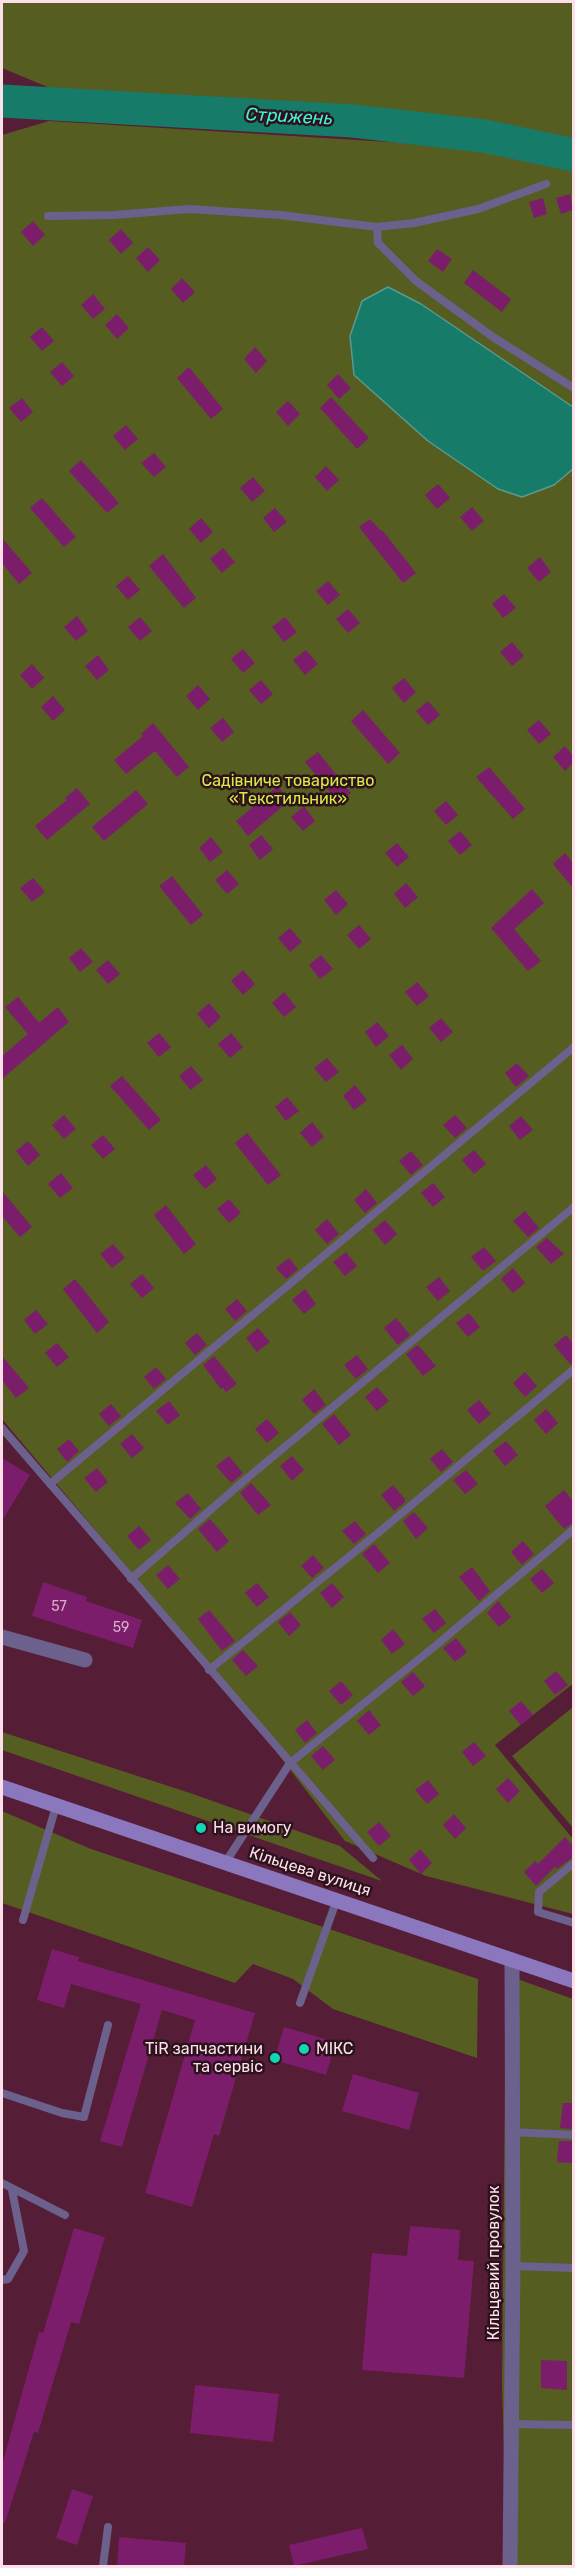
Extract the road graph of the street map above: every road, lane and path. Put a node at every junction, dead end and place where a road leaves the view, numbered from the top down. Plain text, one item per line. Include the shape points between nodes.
1 (546, 184) dead end
2 (48, 216) dead end
3 (377, 227) junction
4 (573, 388) edge
5 (573, 1047) edge
6 (573, 1207) edge
7 (573, 1369) edge
8 (2, 1428) edge
9 (50, 1484) junction
10 (573, 1529) edge
11 (131, 1579) junction
12 (2, 1637) edge
13 (85, 1660) dead end
14 (209, 1670) junction
15 (290, 1763) junction
16 (2, 1787) edge
17 (56, 1806) junction
18 (373, 1858) dead end
19 (225, 1863) junction
20 (573, 1863) edge
21 (337, 1899) junction
22 (22, 1920) dead end
23 (573, 1923) edge
24 (512, 1960) junction
25 (573, 1981) edge
26 (300, 2003) dead end
27 (108, 2025) dead end
28 (2, 2093) edge
29 (512, 2132) junction
30 (573, 2135) edge
31 (2, 2183) edge
32 (12, 2190) junction
33 (65, 2215) dead end
34 (513, 2265) junction
35 (573, 2268) edge
36 (2, 2280) edge
37 (511, 2424) junction
38 (573, 2425) edge
39 (108, 2527) dead end
40 (103, 2566) edge
41 (510, 2566) edge

1 - 3 lane via 478,209
2 - 3 lane via 189,209 280,214
3 - 4 lane via 378,243 416,281
5 - 9 lane
6 - 11 lane
7 - 14 lane
8 - 9 lane
9 - 11 lane
10 - 15 lane
11 - 14 lane
12 - 13 street
14 - 15 lane
15 - 18 lane
15 - 19 lane
16 - 17 main road, Кільцева вулиця
17 - 19 main road, Кільцева вулиця
17 - 22 lane
19 - 21 main road, Кільцева вулиця
20 - 23 lane via 539,1892 538,1912
21 - 24 main road, Кільцева вулиця
21 - 26 lane
24 - 25 main road, Кільцева вулиця
24 - 29 street, Кільцевий провулок
27 - 28 lane via 84,2117
29 - 30 lane
29 - 34 street, Кільцевий провулок
31 - 32 lane
32 - 33 lane
32 - 36 lane via 24,2251 8,2279
34 - 35 lane
34 - 37 street, Кільцевий провулок
37 - 38 lane
37 - 41 street, Кільцевий провулок
39 - 40 lane

